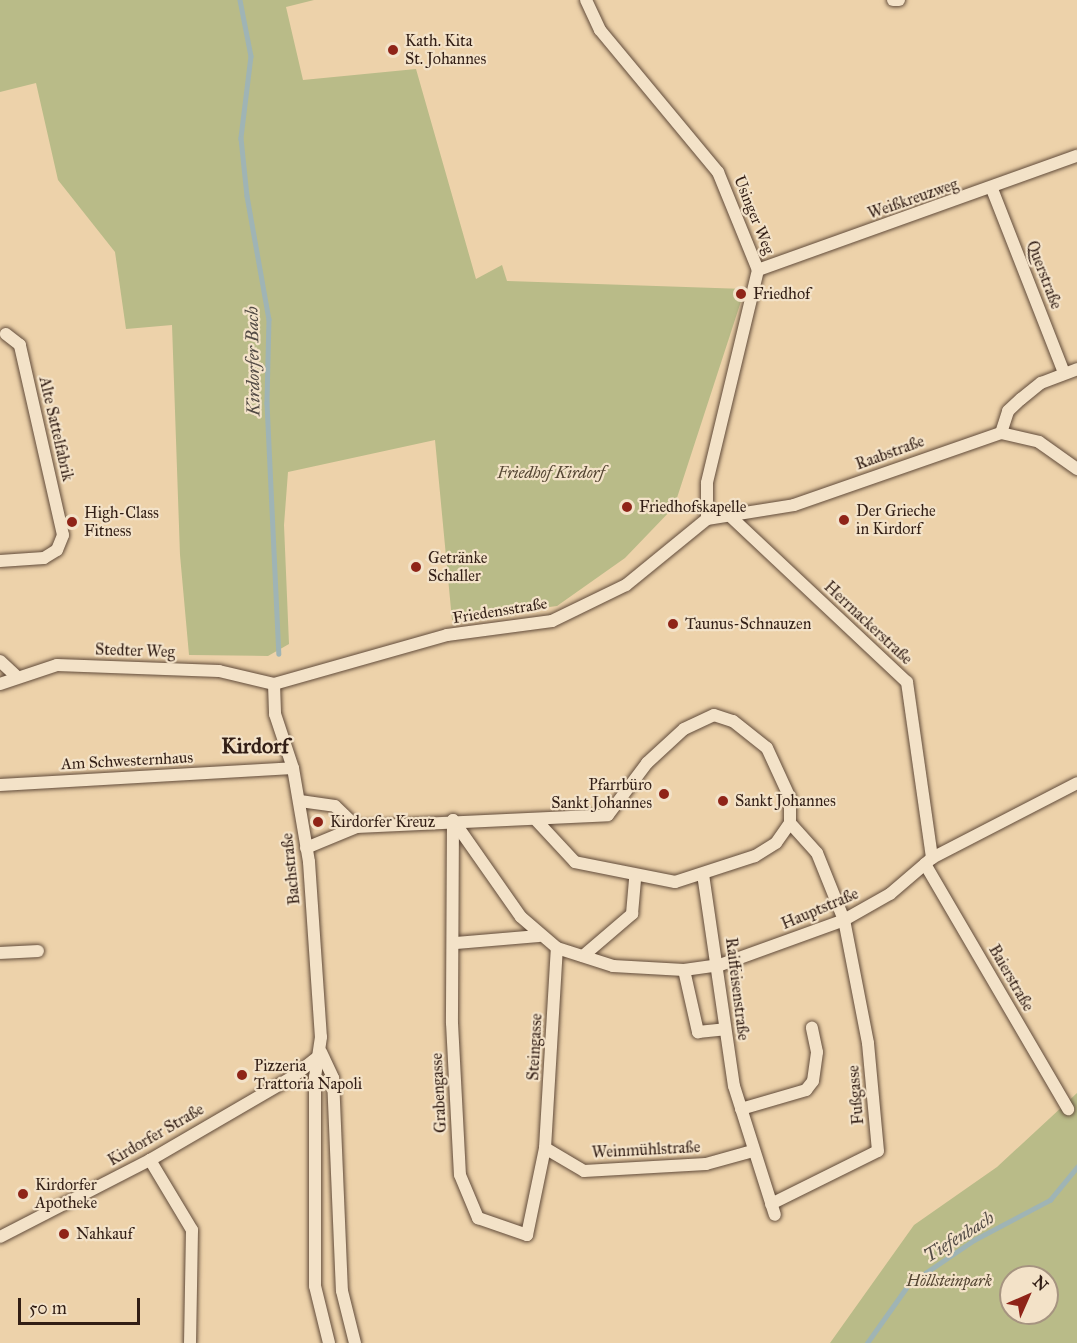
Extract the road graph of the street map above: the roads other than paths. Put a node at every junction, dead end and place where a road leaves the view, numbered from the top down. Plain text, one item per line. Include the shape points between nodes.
1 (586, 0) edge
2 (893, 0) edge
3 (899, 0) edge
4 (1077, 156) edge
5 (992, 189) junction
6 (758, 270) junction
7 (6, 334) dead end
8 (1077, 369) edge
9 (1064, 373) junction
10 (1001, 434) junction
11 (1077, 470) edge
12 (730, 516) junction
13 (707, 519) junction
14 (0, 561) edge
15 (0, 661) edge
16 (16, 676) junction
17 (0, 684) edge
18 (274, 684) junction
19 (293, 768) junction
20 (1077, 783) edge
21 (0, 785) edge
22 (300, 801) junction
23 (453, 820) junction
24 (536, 820) junction
25 (790, 823) junction
26 (357, 827) junction
27 (306, 848) junction
28 (929, 861) junction
29 (703, 874) junction
30 (635, 876) junction
31 (844, 920) junction
32 (539, 936) junction
33 (456, 943) junction
34 (558, 948) junction
35 (38, 951) dead end
36 (0, 953) edge
37 (583, 956) junction
38 (720, 965) junction
39 (684, 970) junction
40 (812, 1028) dead end
41 (725, 1029) junction
42 (321, 1053) junction
43 (741, 1109) junction
44 (1068, 1109) dead end
45 (545, 1148) junction
46 (753, 1151) junction
47 (150, 1160) junction
48 (773, 1209) joint
49 (0, 1237) edge
50 (190, 1343) edge
51 (329, 1343) edge
52 (355, 1343) edge

1 - 6 street, Usinger Weg via 618,52 712,163
2 - 3 street
4 - 5 street, Weißkreuzweg
5 - 6 street, Weißkreuzweg
5 - 9 street, Querstraße
6 - 13 street, Usinger Weg via 707,483
7 - 14 street, Alte Sattelfabrik via 20,345 63,535 57,550 44,558
8 - 9 street
9 - 10 street via 1041,383 1008,411
10 - 11 street via 1040,442
10 - 12 street, Raabstraße via 794,506
12 - 13 street, Raabstraße
12 - 28 street, Herrnackerstraße via 907,682
13 - 18 street, Friedensstraße via 626,585 570,614 447,635
15 - 16 street
16 - 17 street, Stedter Weg
16 - 18 street, Stedter Weg via 57,665 219,671
18 - 19 street, Bachstraße via 275,714
19 - 21 street, Am Schwesternhaus
19 - 22 street, Bachstraße
20 - 28 street, Hauptstraße
22 - 26 street via 335,806
22 - 27 street, Bachstraße
23 - 24 street
23 - 26 street
23 - 32 street, Hauptstraße
23 - 33 street, Grabengasse
24 - 25 street via 608,815 654,757 684,729 714,715 734,721 773,756 790,798
24 - 30 street via 575,862
25 - 29 street via 776,843 755,856
25 - 31 street via 817,853
26 - 27 street
27 - 42 street, Bachstraße
28 - 31 street, Hauptstraße
28 - 44 street, Baierstraße
29 - 30 street via 675,882
29 - 38 street, Raiffeisenstraße
30 - 37 street via 632,914
31 - 38 street, Hauptstraße
31 - 48 street, Fußgasse via 868,1043 878,1151
32 - 33 street
32 - 34 street, Hauptstraße
33 - 45 street, Grabengasse via 452,1023 460,1175 478,1218 527,1235
34 - 37 street, Hauptstraße
34 - 45 street, Steingasse
35 - 36 street
37 - 39 street, Hauptstraße via 613,966
38 - 39 street, Hauptstraße
38 - 41 street, Raiffeisenstraße
39 - 41 street via 698,1032
40 - 43 street via 817,1052 813,1081 806,1090
41 - 43 street, Raiffeisenstraße
42 - 47 street, Kirdorfer Straße via 291,1078
42 - 51 street, Bachstraße via 315,1077 315,1286
42 - 52 street, Bachstraße via 333,1078 342,1291
43 - 46 street, Raiffeisenstraße
45 - 46 street, Weinmühlstraße via 584,1170 706,1164
46 - 48 street, Raiffeisenstraße
47 - 49 street, Kirdorfer Straße
47 - 50 street via 192,1230

